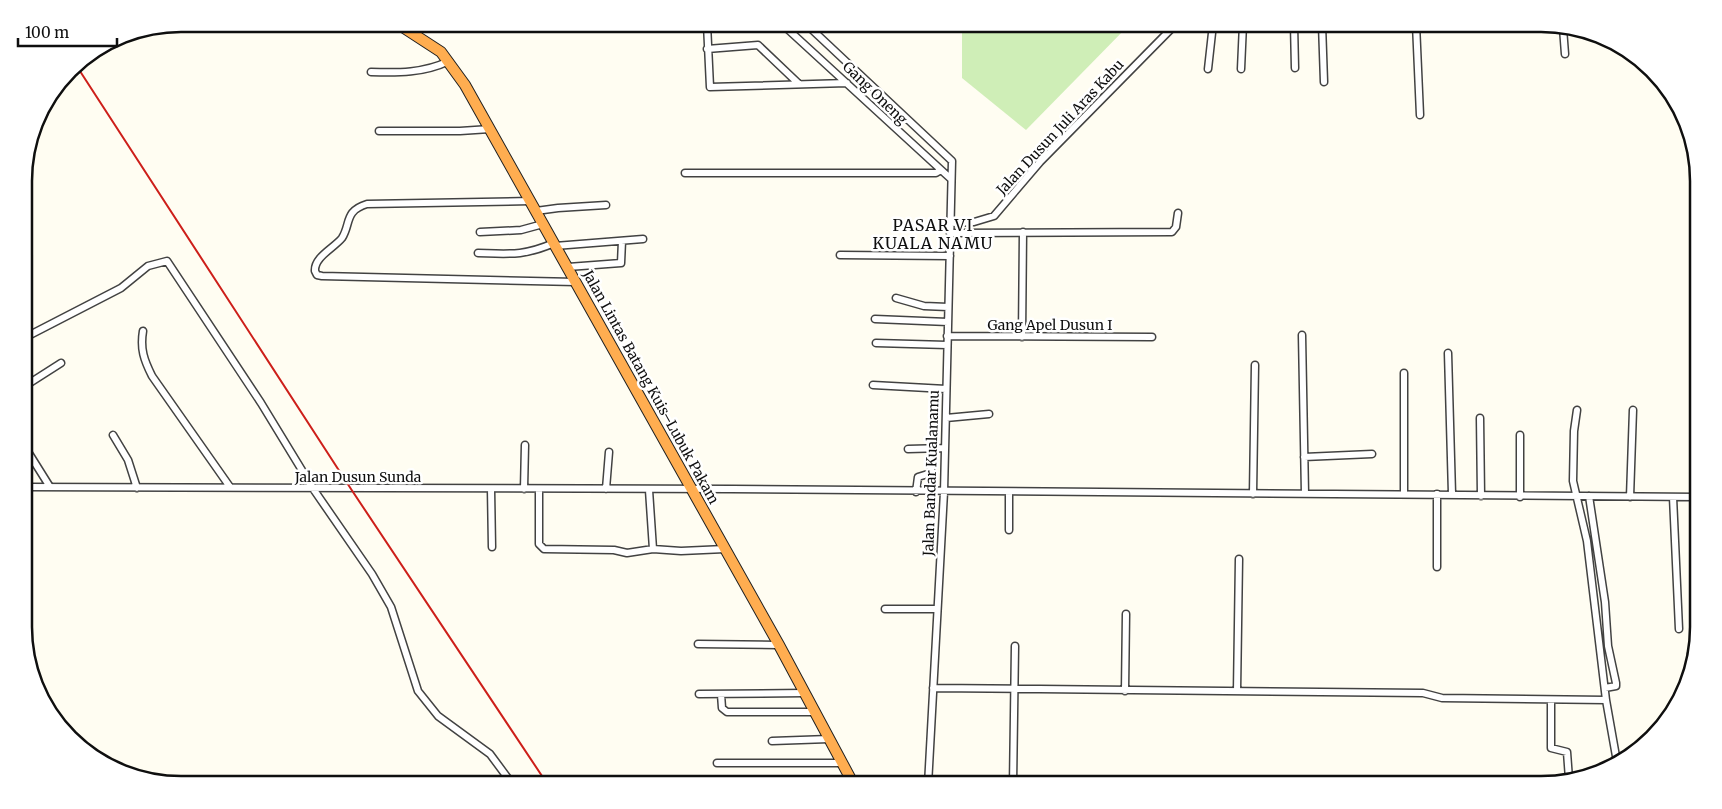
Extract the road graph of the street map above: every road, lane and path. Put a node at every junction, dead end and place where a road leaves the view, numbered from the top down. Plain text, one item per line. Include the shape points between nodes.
1 (1168, 32) edge
2 (1212, 32) edge
3 (1243, 32) edge
4 (1294, 32) edge
5 (1322, 32) edge
6 (1416, 32) edge
7 (412, 33) edge
8 (707, 33) edge
9 (791, 33) edge
10 (815, 33) edge
11 (1563, 34) edge
12 (707, 49) junction
13 (1565, 54) dead end
14 (448, 61) junction
15 (1294, 68) dead end
16 (1208, 69) dead end
17 (1241, 69) dead end
18 (371, 72) dead end
19 (1324, 82) dead end
20 (847, 83) junction
21 (799, 84) junction
22 (1420, 115) dead end
23 (490, 128) junction
24 (379, 131) dead end
25 (941, 170) junction
26 (685, 172) dead end
27 (952, 179) junction
28 (532, 201) junction
29 (606, 205) dead end
30 (536, 211) junction
31 (1178, 213) dead end
32 (974, 222) junction
33 (951, 223) junction
34 (543, 224) junction
35 (480, 232) dead end
36 (974, 232) junction
37 (1023, 232) junction
38 (950, 233) junction
39 (643, 240) dead end
40 (622, 241) junction
41 (555, 244) junction
42 (478, 253) dead end
43 (840, 255) dead end
44 (950, 256) junction
45 (568, 267) junction
46 (576, 282) junction
47 (896, 298) dead end
48 (948, 307) junction
49 (875, 319) dead end
50 (948, 322) junction
51 (143, 331) dead end
52 (33, 334) edge
53 (1302, 335) dead end
54 (947, 336) junction
55 (1152, 337) dead end
56 (1022, 338) junction
57 (876, 343) dead end
58 (947, 345) junction
59 (1448, 354) dead end
60 (61, 363) dead end
61 (1256, 366) dead end
62 (1404, 373) dead end
63 (33, 381) edge
64 (873, 385) dead end
65 (946, 389) junction
66 (1577, 410) dead end
67 (1633, 410) dead end
68 (989, 414) dead end
69 (946, 418) junction
70 (1480, 418) dead end
71 (113, 435) dead end
72 (1520, 435) dead end
73 (526, 445) dead end
74 (945, 448) junction
75 (908, 449) dead end
76 (932, 449) junction
77 (609, 452) dead end
78 (1372, 454) dead end
79 (1304, 457) junction
80 (32, 458) edge
81 (931, 464) junction
82 (945, 464) junction
83 (32, 487) edge
84 (50, 487) junction
85 (137, 488) junction
86 (230, 488) junction
87 (491, 489) junction
88 (524, 489) junction
89 (539, 489) junction
90 (314, 490) junction
91 (606, 490) junction
92 (649, 490) junction
93 (692, 490) junction
94 (916, 492) junction
95 (944, 492) junction
96 (1009, 492) junction
97 (1253, 494) junction
98 (1305, 494) junction
99 (1404, 494) junction
100 (1437, 494) junction
101 (1452, 494) junction
102 (1481, 496) junction
103 (1520, 496) junction
104 (1575, 496) junction
105 (1589, 496) junction
106 (1673, 497) junction
107 (1690, 497) edge
108 (1630, 498) junction
109 (1009, 530) dead end
110 (492, 547) dead end
111 (653, 549) junction
112 (725, 549) junction
113 (1239, 559) dead end
114 (1437, 567) dead end
115 (885, 609) dead end
116 (937, 610) junction
117 (1126, 614) dead end
118 (1679, 629) dead end
119 (698, 644) dead end
120 (779, 644) junction
121 (1015, 646) dead end
122 (1608, 687) junction
123 (934, 688) junction
124 (1016, 689) junction
125 (1125, 691) junction
126 (1237, 692) junction
127 (805, 693) junction
128 (700, 694) dead end
129 (721, 694) junction
130 (1551, 700) junction
131 (1606, 700) junction
132 (816, 712) junction
133 (829, 739) junction
134 (772, 741) dead end
135 (1616, 756) edge
136 (717, 763) dead end
137 (842, 763) junction
138 (1569, 774) edge
139 (506, 776) edge
140 (849, 776) edge
141 (929, 776) edge
142 (1013, 776) edge

1 - 32 street, Jalan Dusun Juli Aras Kabu via 1040,162 994,216
2 - 16 street
3 - 17 street
4 - 15 street
5 - 19 street
6 - 22 street
7 - 14 highway, Jalan Lintas Batang Kuis–Lubuk Pakam via 441,52
8 - 12 street
9 - 20 street, Gang Oneng
10 - 27 street, Jalan Bandar Kualanamu via 952,161
11 - 13 street
12 - 21 street via 758,46
12 - 21 street via 710,87
14 - 18 street via 404,73
14 - 23 highway, Jalan Lintas Batang Kuis–Lubuk Pakam
20 - 21 street
20 - 25 street, Gang Oneng
23 - 24 street
23 - 28 highway, Jalan Lintas Batang Kuis–Lubuk Pakam
25 - 26 street via 936,173
25 - 27 street, Gang Oneng
27 - 33 street, Jalan Bandar Kualanamu
28 - 30 highway, Jalan Lintas Batang Kuis–Lubuk Pakam
28 - 46 street via 359,206 345,225 342,237 317,262 315,272 322,276 340,277
29 - 30 street
30 - 34 highway, Jalan Lintas Batang Kuis–Lubuk Pakam
31 - 37 street via 1172,232
32 - 33 street, Jalan Dusun Juli Aras Kabu
32 - 36 street
33 - 38 street, Jalan Bandar Kualanamu
34 - 35 street via 521,230
34 - 41 highway, Jalan Lintas Batang Kuis–Lubuk Pakam
36 - 37 street
36 - 38 street
37 - 56 street
38 - 44 street, Jalan Bandar Kualanamu
39 - 40 street
40 - 41 street
40 - 45 street via 621,263
41 - 42 street via 520,255
41 - 45 highway, Jalan Lintas Batang Kuis–Lubuk Pakam
43 - 44 street
44 - 48 street, Jalan Bandar Kualanamu
45 - 46 highway, Jalan Lintas Batang Kuis–Lubuk Pakam
46 - 93 highway, Jalan Lintas Batang Kuis–Lubuk Pakam
47 - 48 street via 924,306
48 - 50 street, Jalan Bandar Kualanamu
49 - 50 street
50 - 54 street, Jalan Bandar Kualanamu
51 - 86 street via 142,356 152,376
52 - 90 street via 121,288 148,266 167,261
53 - 79 street
54 - 56 street, Gang Apel Dusun I
54 - 58 street, Jalan Bandar Kualanamu
55 - 56 street, Gang Apel Dusun I
57 - 58 street
58 - 65 street, Jalan Bandar Kualanamu
59 - 101 street
60 - 63 street
61 - 97 street
62 - 99 street
64 - 65 street
65 - 69 street, Jalan Bandar Kualanamu
66 - 104 street via 1572,456
67 - 108 street
68 - 69 street
69 - 74 street, Jalan Bandar Kualanamu
70 - 102 street
71 - 85 street via 128,460
72 - 103 street
73 - 88 street
74 - 76 street
74 - 82 street, Jalan Bandar Kualanamu
75 - 76 street
76 - 81 street
77 - 91 street
78 - 79 street
79 - 98 street
80 - 84 street
81 - 82 street
81 - 94 street via 929,475 918,477
82 - 95 street, Jalan Bandar Kualanamu
83 - 84 street, Jalan Dusun Sunda
84 - 85 street, Jalan Dusun Sunda
85 - 86 street, Jalan Dusun Sunda
86 - 90 street, Jalan Dusun Sunda
87 - 88 street, Jalan Dusun Sunda
87 - 90 street, Jalan Dusun Sunda
87 - 110 street
88 - 89 street, Jalan Dusun Sunda
89 - 91 street, Jalan Dusun Sunda
89 - 111 street via 541,548 627,553
90 - 139 street via 391,607 418,691 438,716 490,754
91 - 92 street, Jalan Dusun Sunda
92 - 93 street, Jalan Dusun Sunda
92 - 111 street
93 - 94 street, Jalan Dusun Sunda
93 - 112 highway, Jalan Lintas Batang Kuis–Lubuk Pakam
94 - 95 street, Jalan Dusun Sunda
95 - 96 street, Jalan Dusun Sunda
95 - 116 street, Jalan Bandar Kualanamu
96 - 97 street, Jalan Dusun Sunda
96 - 109 street
97 - 98 street, Jalan Dusun Sunda
98 - 99 street, Jalan Dusun Sunda
99 - 100 street, Jalan Dusun Sunda
100 - 101 street, Jalan Dusun Sunda
100 - 114 street
101 - 102 street, Jalan Dusun Sunda
102 - 103 street, Jalan Dusun Sunda
103 - 104 street, Jalan Dusun Sunda
104 - 105 street, Jalan Dusun Sunda
104 - 122 street via 1587,541
105 - 108 street, Jalan Dusun Sunda
105 - 122 street via 1605,602 1608,646 1616,683
106 - 107 street, Jalan Dusun Sunda
106 - 108 street, Jalan Dusun Sunda
106 - 118 street
111 - 112 street
112 - 120 highway, Jalan Lintas Batang Kuis–Lubuk Pakam
113 - 126 street
115 - 116 street
116 - 123 street, Jalan Bandar Kualanamu
117 - 125 street
119 - 120 street
120 - 127 highway, Jalan Lintas Batang Kuis–Lubuk Pakam
121 - 124 street
122 - 131 street
123 - 124 street
123 - 141 street, Jalan Bandar Kualanamu
124 - 125 street
124 - 142 street
125 - 126 street
126 - 130 street via 1423,693 1442,698
127 - 129 street
127 - 132 highway, Jalan Lintas Batang Kuis–Lubuk Pakam
128 - 129 street
129 - 132 street via 722,708 727,712
130 - 131 street
130 - 138 street via 1551,748 1567,752
131 - 135 street
132 - 133 highway, Jalan Lintas Batang Kuis–Lubuk Pakam
133 - 134 street
133 - 137 highway, Jalan Lintas Batang Kuis–Lubuk Pakam
136 - 137 street
137 - 140 highway, Jalan Lintas Batang Kuis–Lubuk Pakam

